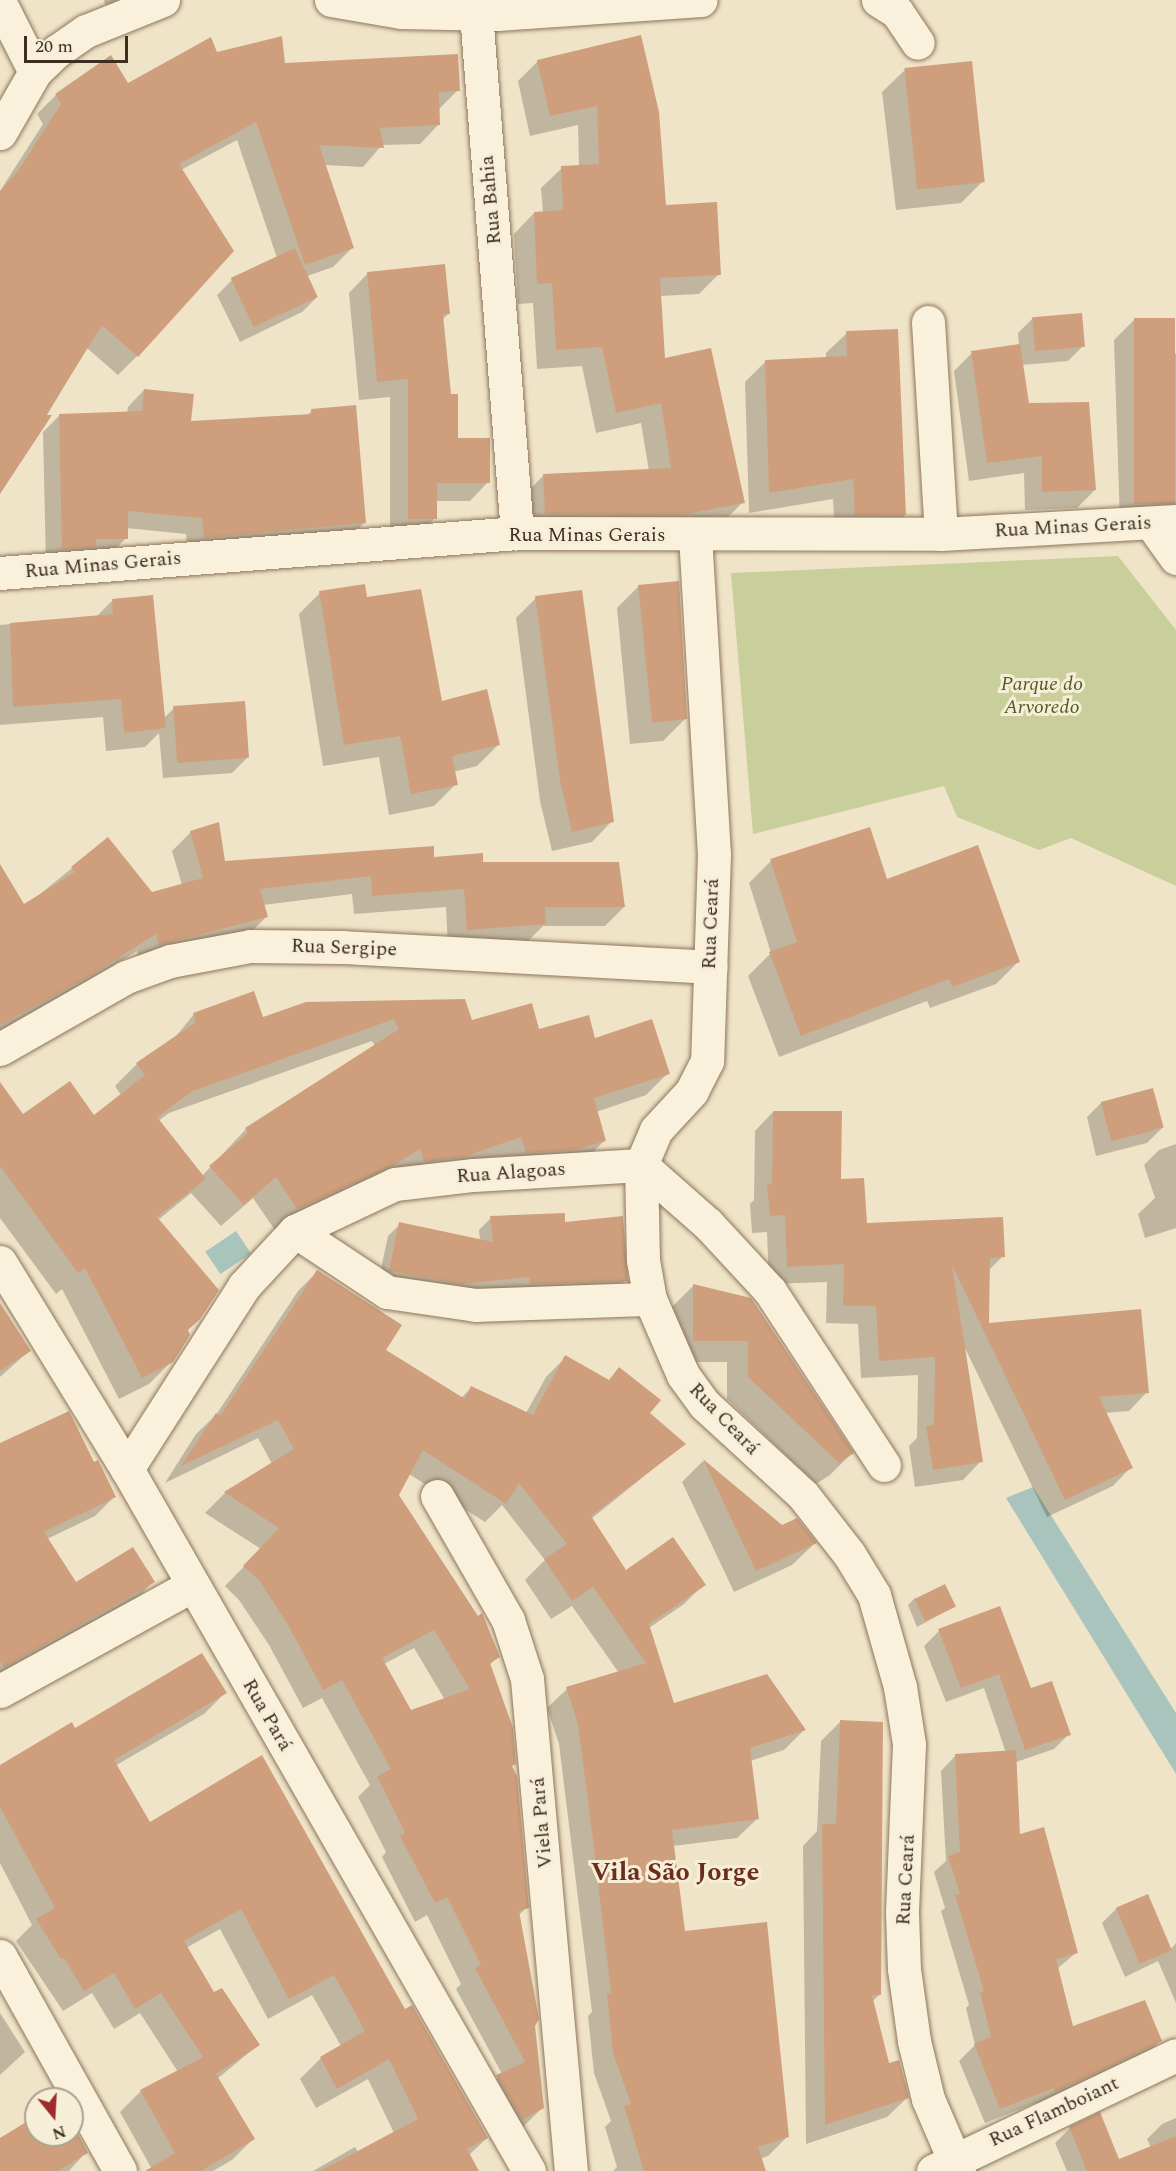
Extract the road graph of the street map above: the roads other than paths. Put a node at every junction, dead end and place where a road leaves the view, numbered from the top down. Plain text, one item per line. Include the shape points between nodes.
1 (163, 0) edge
2 (331, 0) edge
3 (701, 0) edge
4 (878, 0) edge
5 (0, 3) edge
6 (476, 13) junction
7 (918, 43) dead end
8 (35, 72) junction
9 (0, 133) edge
10 (928, 322) dead end
11 (1163, 522) edge
12 (517, 533) junction
13 (941, 534) junction
14 (695, 535) junction
15 (1176, 558) edge
16 (0, 573) edge
17 (710, 967) junction
18 (0, 1049) edge
19 (641, 1165) junction
20 (295, 1231) junction
21 (0, 1262) edge
22 (650, 1299) junction
23 (884, 1465) dead end
24 (127, 1469) junction
25 (437, 1496) dead end
26 (193, 1586) junction
27 (0, 1692) edge
28 (0, 1956) edge
29 (1176, 2055) edge
30 (949, 2167) edge
31 (120, 2171) edge
32 (530, 2171) edge
33 (571, 2171) edge

1 - 8 street via 86,31
2 - 6 street via 401,12
3 - 6 street via 516,14
4 - 7 street via 897,12
5 - 8 street
6 - 12 street, Rua Bahia
8 - 9 street
10 - 13 street
11 - 13 street, Rua Minas Gerais
11 - 15 street
12 - 14 street, Rua Minas Gerais
12 - 16 street, Rua Minas Gerais
13 - 14 street, Rua Minas Gerais
14 - 17 street, Rua Ceará via 714,854
17 - 18 street, Rua Sergipe via 342,946 249,946 170,961 126,977
17 - 19 street, Rua Ceará via 707,1061 692,1091 657,1130
19 - 20 street, Rua Alagoas via 394,1184
19 - 22 street, Rua Ceará via 643,1260
19 - 23 street via 708,1224 770,1291
20 - 22 street via 387,1292 476,1305
20 - 24 street, Rua Alagoas via 244,1286
21 - 24 street, Rua Pará
22 - 30 street, Rua Ceará via 667,1347 690,1385 729,1428 803,1496 849,1554 874,1595 900,1687 909,1744 902,1913 904,1969 928,2099
24 - 26 street, Rua Pará
25 - 33 street, Viela Pará via 508,1620 527,1679
26 - 27 street
26 - 32 street, Rua Pará
28 - 31 street
29 - 30 street, Rua Flamboiant

